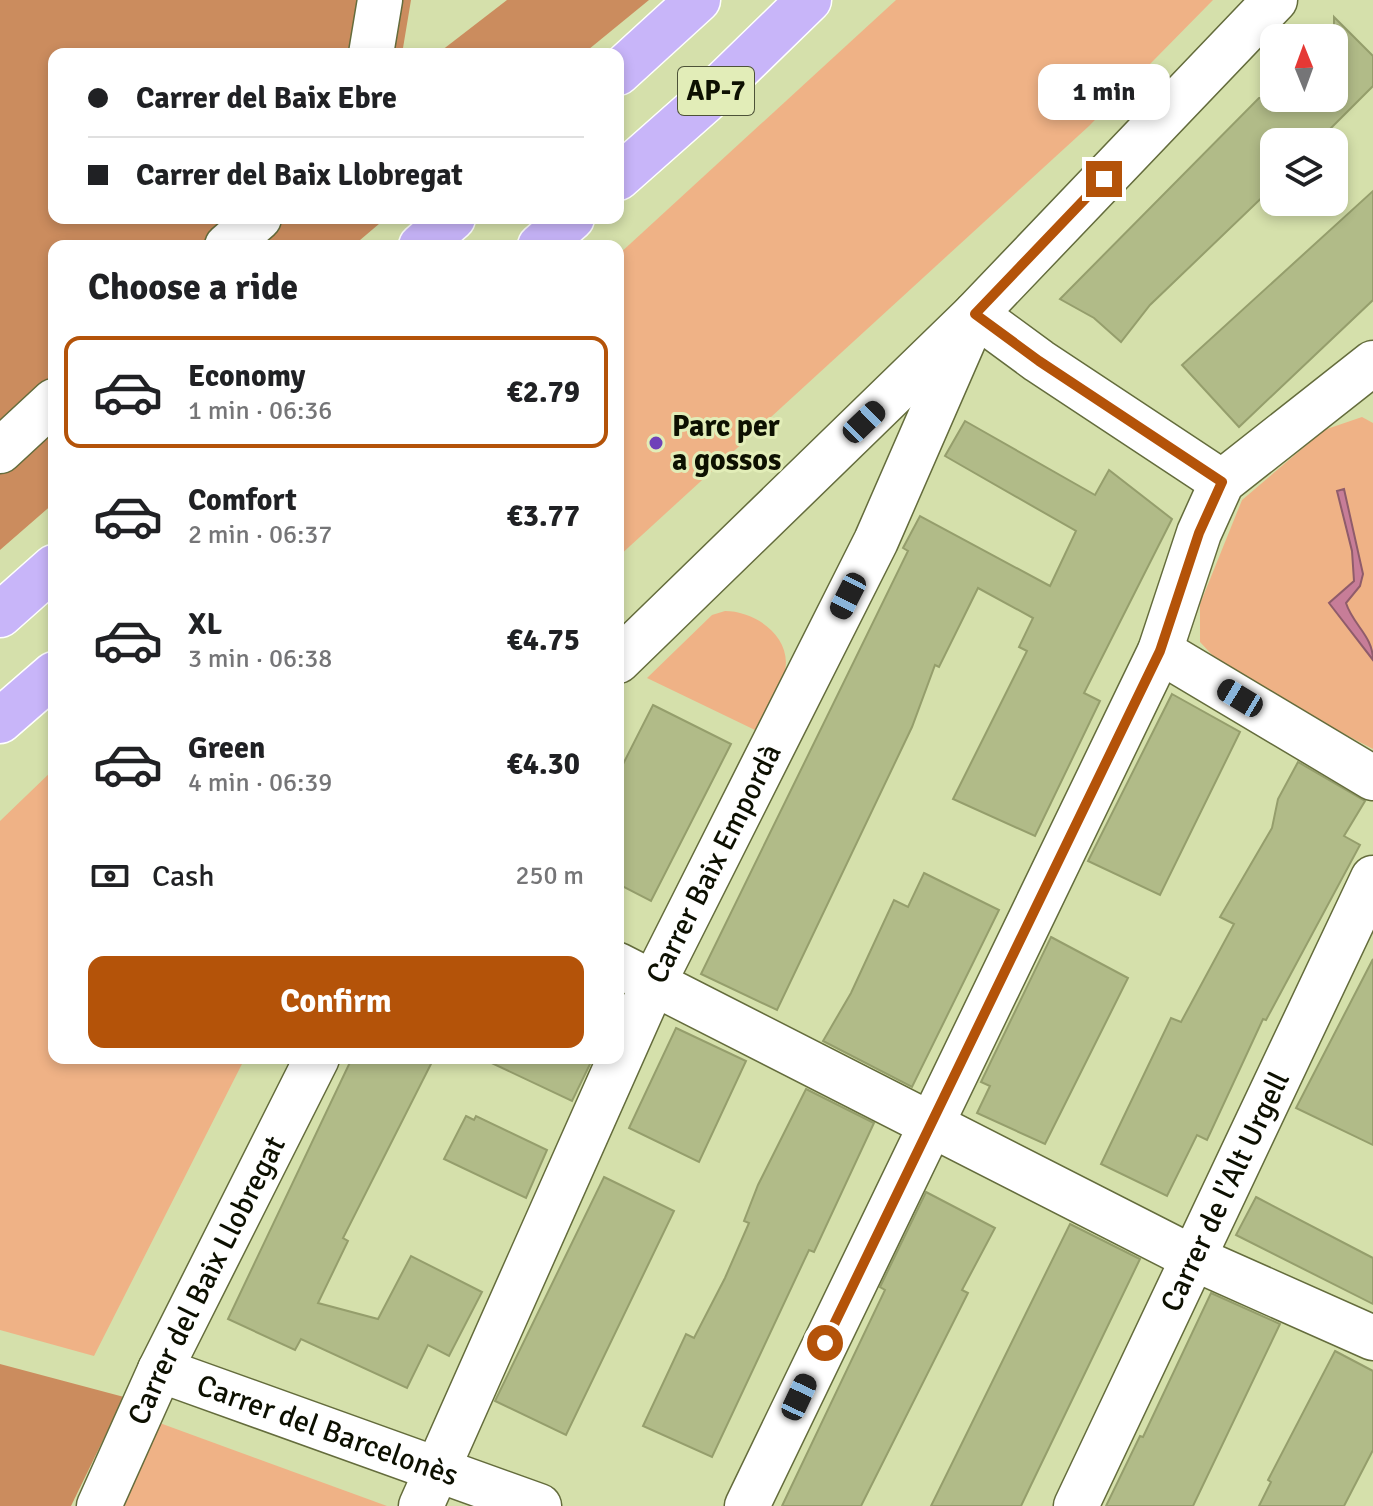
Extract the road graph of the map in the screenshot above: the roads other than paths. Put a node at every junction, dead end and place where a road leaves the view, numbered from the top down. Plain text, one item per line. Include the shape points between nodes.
1 (380, 0) edge
2 (698, 0) edge
3 (809, 0) edge
4 (1275, 0) edge
5 (372, 48) edge
6 (624, 68) edge
7 (624, 173) edge
8 (252, 224) edge
9 (446, 224) edge
10 (565, 224) edge
11 (234, 240) edge
12 (428, 240) edge
13 (547, 240) edge
14 (975, 314) junction
15 (1372, 366) edge
16 (48, 407) edge
17 (0, 451) edge
18 (1222, 482) junction
19 (48, 572) edge
20 (0, 615) edge
21 (1160, 651) junction
22 (624, 655) edge
23 (48, 679) edge
24 (0, 721) edge
25 (1373, 778) edge
26 (1373, 878) edge
27 (636, 974) edge
28 (624, 1004) edge
29 (314, 1064) edge
30 (600, 1064) edge
31 (928, 1126) junction
32 (1191, 1257) junction
33 (1373, 1338) edge
34 (160, 1370) junction
35 (430, 1488) edge
36 (99, 1506) edge
37 (539, 1506) edge
38 (747, 1506) edge
39 (1076, 1506) edge

1 - 5 street
2 - 6 highway, AP-7
3 - 7 highway, AP-7
4 - 14 street
8 - 11 street
9 - 12 highway
10 - 13 highway
14 - 18 street
14 - 22 street
14 - 27 street, Carrer Baix Empordà via 876,541
15 - 18 street
16 - 17 street
18 - 21 street via 1199,533
19 - 20 highway
21 - 25 street
21 - 31 street
23 - 24 highway
26 - 32 street, Carrer de l'Alt Urgell
27 - 28 street, Carrer Baix Empordà
27 - 31 street
29 - 34 street, Carrer del Baix Llobregat
30 - 35 street, Carrer Baix Empordà
31 - 32 street
31 - 38 street
32 - 33 street
32 - 39 street, Carrer de l'Alt Urgell
34 - 35 street, Carrer del Barcelonès
34 - 36 street, Carrer del Baix Llobregat
35 - 37 street, Carrer del Barcelonès

